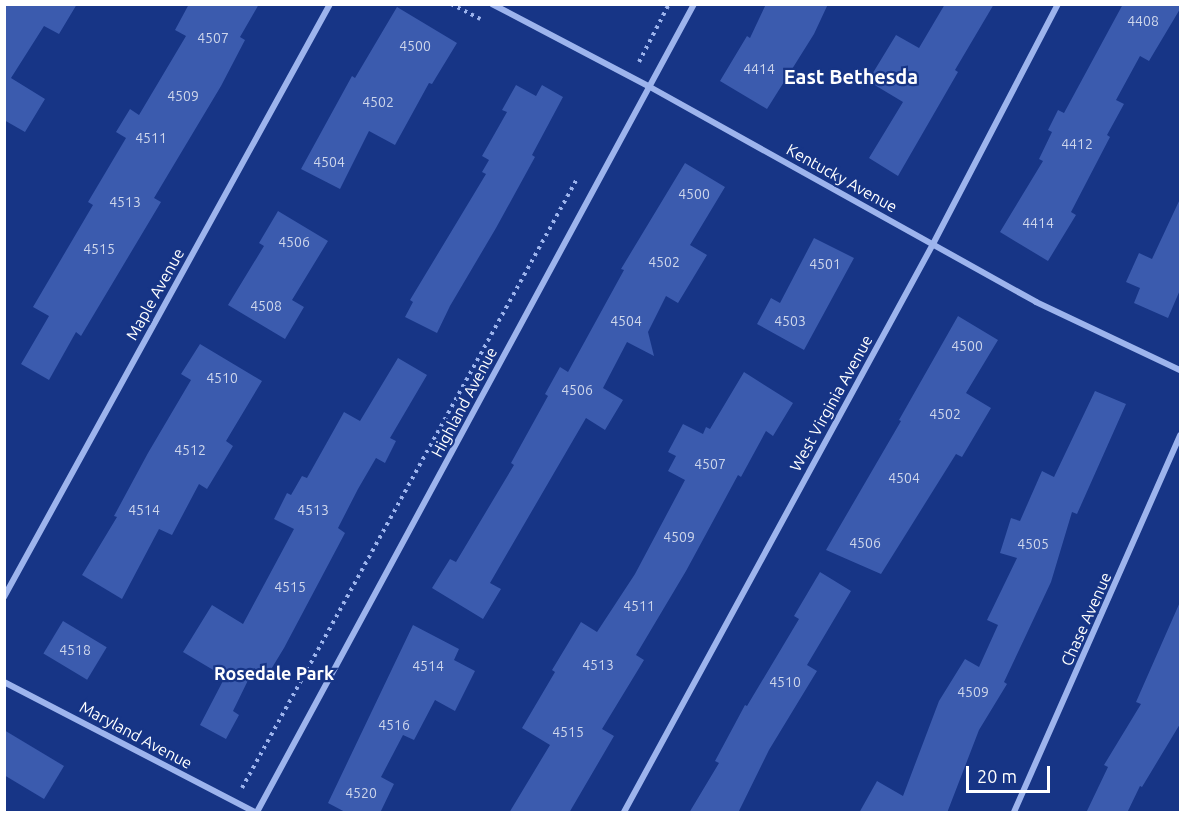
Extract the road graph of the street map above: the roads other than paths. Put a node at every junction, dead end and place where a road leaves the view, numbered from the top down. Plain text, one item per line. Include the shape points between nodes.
1 (330, 4) edge
2 (492, 4) edge
3 (694, 4) edge
4 (1058, 4) edge
5 (650, 87) junction
6 (933, 244) junction
7 (1180, 370) edge
8 (1180, 435) edge
9 (4, 597) edge
10 (4, 682) edge
11 (256, 813) edge
12 (624, 813) edge
13 (1014, 813) edge

1 - 9 street, Maple Avenue
2 - 5 street, Kentucky Avenue
3 - 5 street, Highland Avenue
4 - 6 street, West Virginia Avenue
5 - 6 street, Kentucky Avenue
5 - 11 street, Highland Avenue
6 - 7 street, Kentucky Avenue via 1036,302
6 - 12 street, West Virginia Avenue
8 - 13 street, Chase Avenue
10 - 11 street, Maryland Avenue

